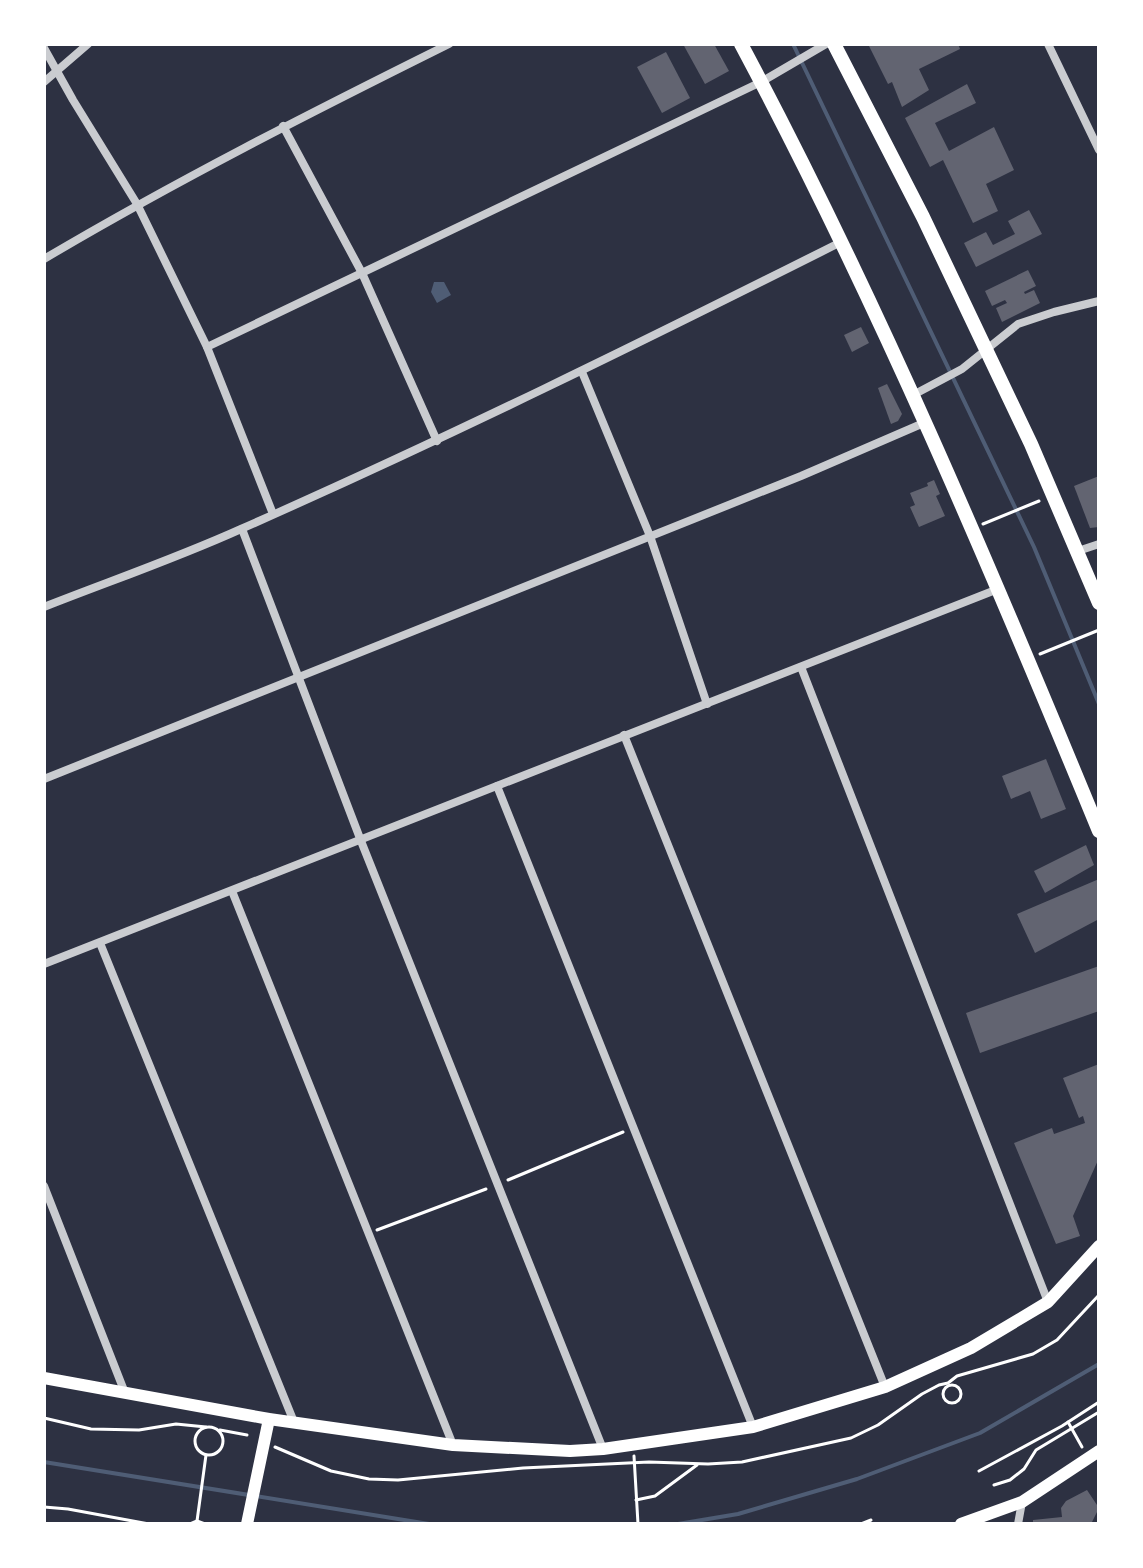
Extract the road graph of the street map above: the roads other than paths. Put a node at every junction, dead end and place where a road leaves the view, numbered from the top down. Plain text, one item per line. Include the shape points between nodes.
1 (88, 44) edge
2 (449, 44) edge
3 (741, 44) edge
4 (1048, 44) edge
5 (828, 45) edge
6 (44, 48) edge
7 (58, 70) junction
8 (44, 82) edge
9 (761, 82) junction
10 (283, 126) junction
11 (1099, 150) edge
12 (137, 204) junction
13 (843, 241) junction
14 (44, 259) edge
15 (362, 273) junction
16 (1099, 301) edge
17 (207, 347) junction
18 (987, 352) junction
19 (582, 372) junction
20 (913, 395) junction
21 (926, 422) junction
22 (437, 441) junction
23 (273, 514) junction
24 (242, 529) junction
25 (650, 536) junction
26 (1099, 544) edge
27 (1078, 551) junction
28 (999, 588) junction
29 (1099, 603) edge
30 (44, 607) edge
31 (801, 667) junction
32 (298, 677) junction
33 (707, 704) junction
34 (624, 735) junction
35 (44, 779) edge
36 (497, 786) junction
37 (1099, 831) edge
38 (361, 841) junction
39 (232, 891) junction
40 (100, 943) junction
41 (44, 964) edge
42 (44, 1186) edge
43 (1099, 1246) edge
44 (1048, 1302) junction
45 (44, 1378) edge
46 (885, 1387) junction
47 (125, 1393) junction
48 (269, 1419) junction
49 (294, 1422) junction
50 (753, 1427) junction
51 (453, 1445) junction
52 (603, 1449) junction
53 (1099, 1451) edge
54 (1022, 1502) junction
55 (247, 1524) edge
56 (961, 1524) edge
57 (1018, 1524) edge

1 - 7 street
2 - 10 street
3 - 9 highway
4 - 11 street
5 - 9 street
5 - 18 highway
6 - 7 street
7 - 8 street
7 - 12 street
9 - 13 highway
9 - 15 street
10 - 12 street
10 - 15 street
12 - 14 street
12 - 17 street
13 - 19 street
13 - 20 highway
15 - 17 street
15 - 22 street
16 - 18 street via 1018,324
17 - 23 street
18 - 20 street
18 - 27 highway
19 - 22 street
19 - 25 street
20 - 21 highway
21 - 25 street
21 - 28 highway
22 - 23 street
23 - 24 street
24 - 30 street
24 - 32 street
25 - 32 street
25 - 33 street
26 - 27 street
27 - 29 highway
28 - 31 street
28 - 37 highway
31 - 33 street
31 - 44 street
32 - 35 street
32 - 38 street
33 - 34 street
34 - 36 street
34 - 46 street
36 - 38 street
36 - 50 street
38 - 39 street
38 - 52 street
39 - 40 street
39 - 51 street
40 - 41 street
40 - 49 street
42 - 47 street
43 - 44 main road
44 - 46 main road via 971,1348
45 - 47 main road
46 - 50 main road
47 - 48 main road
48 - 49 main road
48 - 55 main road
49 - 51 main road
50 - 52 main road
51 - 52 main road
53 - 54 main road
54 - 56 main road
54 - 57 street

